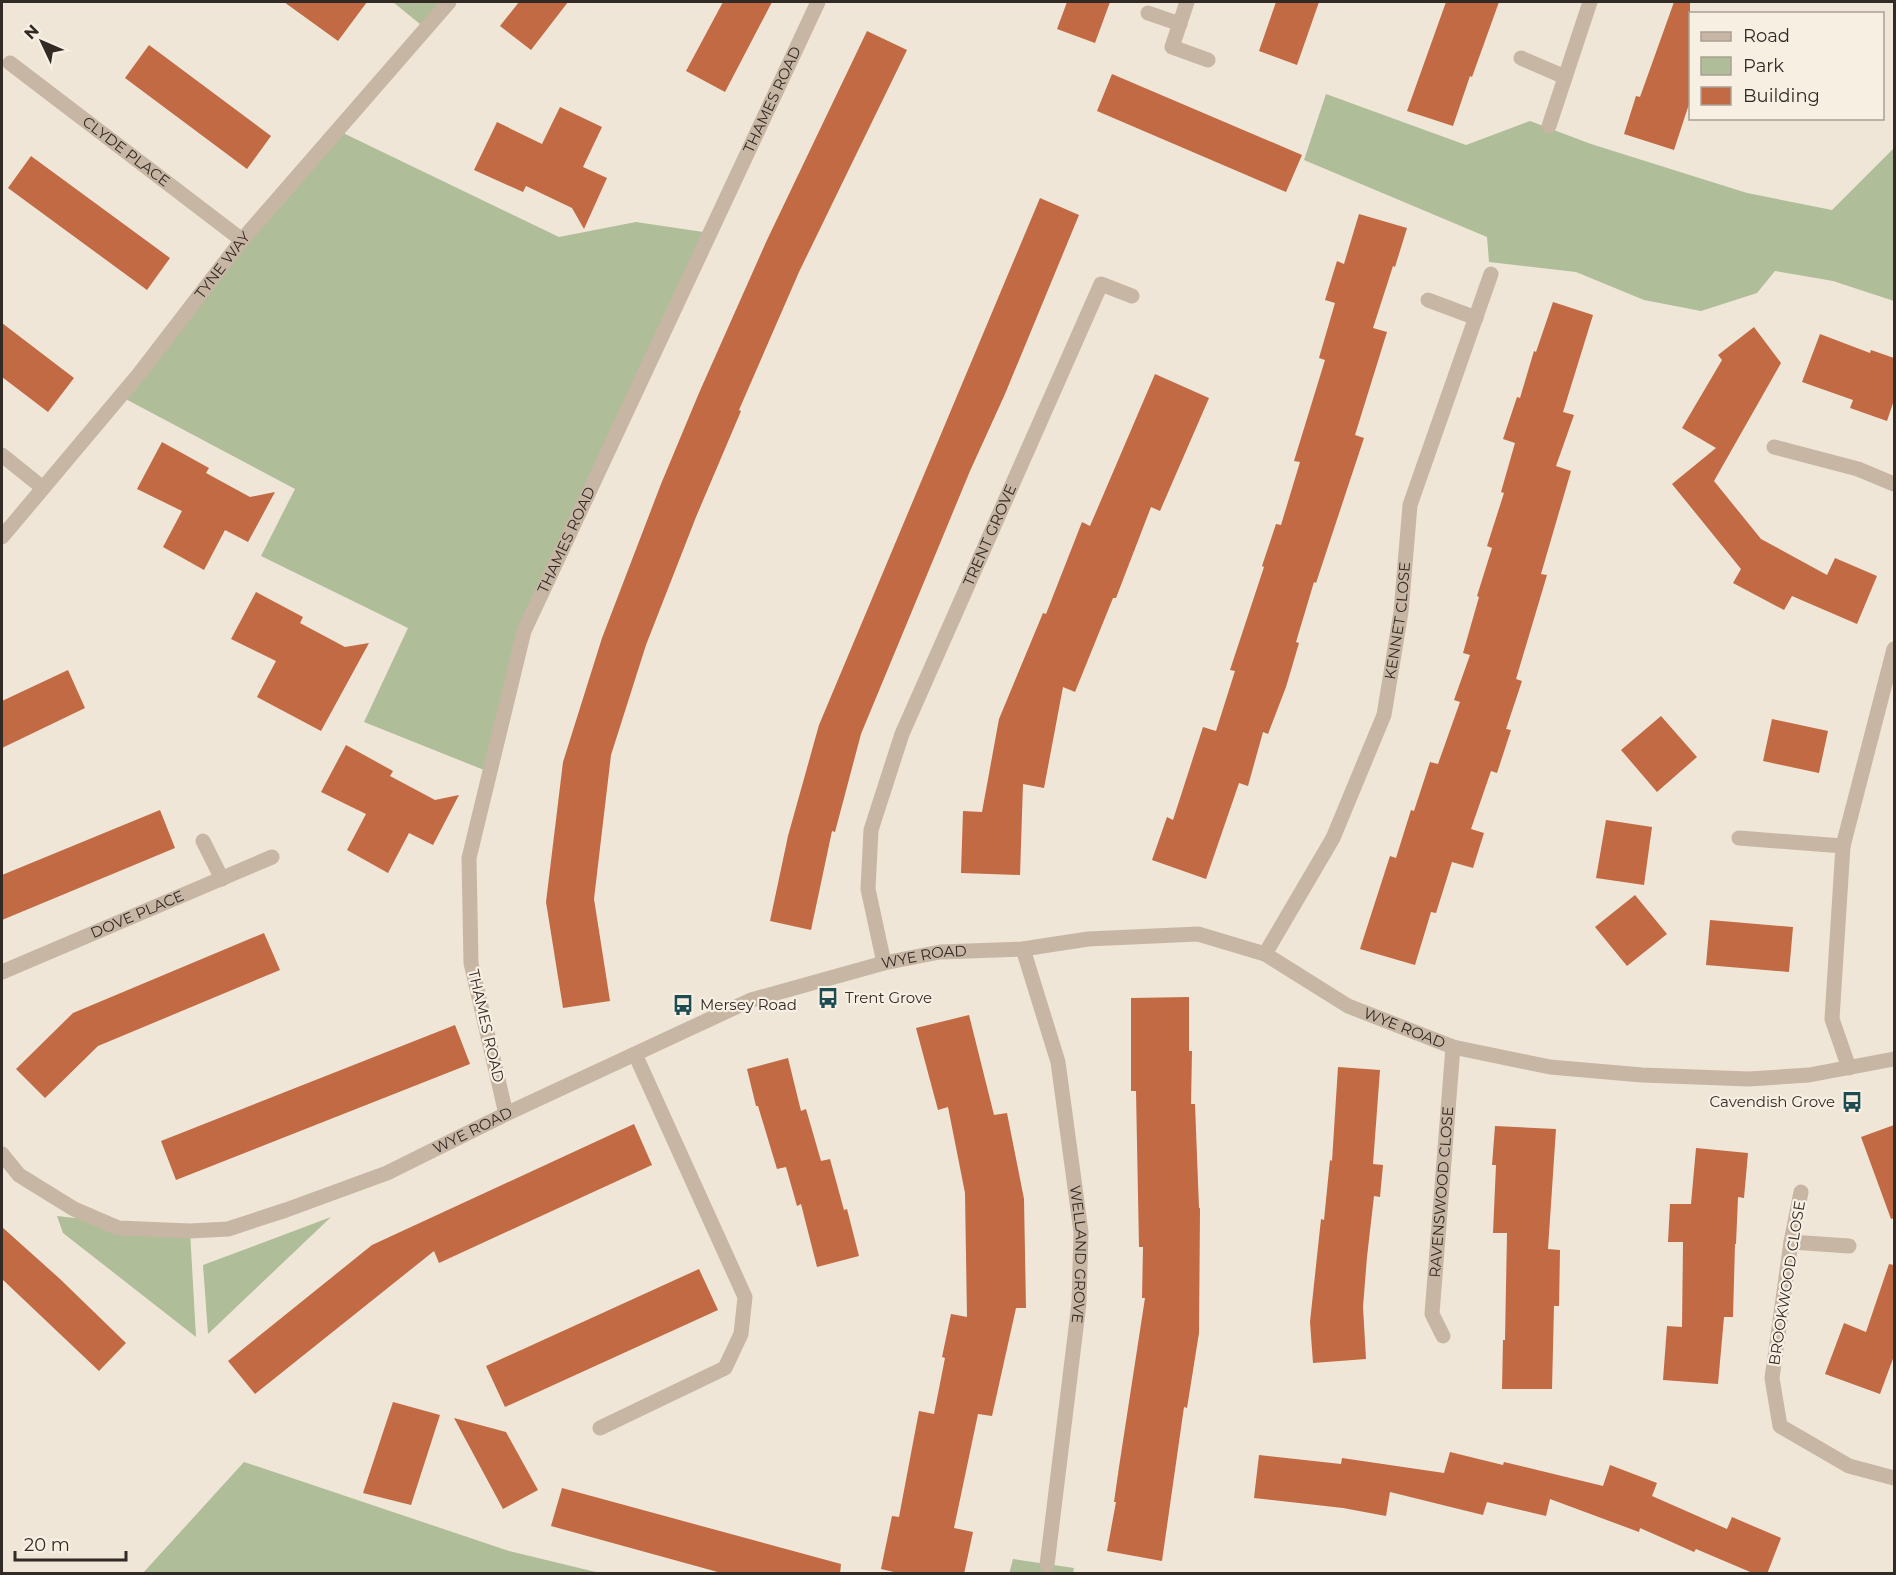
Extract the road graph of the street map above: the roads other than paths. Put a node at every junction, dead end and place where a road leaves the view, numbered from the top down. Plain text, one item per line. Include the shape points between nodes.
1 (449, 2) edge
2 (818, 2) edge
3 (1187, 2) edge
4 (1590, 2) edge
5 (1148, 14) dead end
6 (1180, 24) junction
7 (1521, 58) dead end
8 (1208, 60) dead end
9 (10, 63) dead end
10 (1565, 77) junction
11 (1549, 126) dead end
12 (242, 240) junction
13 (1491, 274) dead end
14 (1132, 296) dead end
15 (1428, 300) dead end
16 (1476, 318) junction
17 (1774, 447) dead end
18 (2, 455) edge
19 (1894, 484) edge
20 (43, 488) junction
21 (2, 537) edge
22 (1894, 649) edge
23 (1739, 838) dead end
24 (203, 841) dead end
25 (1843, 846) junction
26 (272, 857) dead end
27 (222, 879) junction
28 (1023, 949) junction
29 (1265, 954) junction
30 (884, 963) junction
31 (2, 972) edge
32 (1453, 1047) junction
33 (635, 1054) junction
34 (1894, 1059) edge
35 (1849, 1068) junction
36 (506, 1114) junction
37 (2, 1154) edge
38 (1801, 1192) dead end
39 (1791, 1242) junction
40 (1849, 1246) dead end
41 (1443, 1336) dead end
42 (600, 1428) dead end
43 (1894, 1479) edge
44 (1047, 1565) dead end

1 - 12 street, TYNE WAY
2 - 36 street, THAMES ROAD via 524,631 469,858 471,963
3 - 6 street
4 - 10 street
5 - 6 street
6 - 8 street via 1172,47
7 - 10 street
9 - 12 street, CLYDE PLACE
10 - 11 street
12 - 20 street, TYNE WAY via 139,374
13 - 16 street, KENNET CLOSE
14 - 30 street, TRENT GROVE via 1101,284 902,734 871,830 868,889
15 - 16 street
16 - 29 street, KENNET CLOSE via 1410,506 1401,612 1384,715 1333,838
17 - 19 street via 1858,469
18 - 20 street
20 - 21 street, TYNE WAY
22 - 25 street
23 - 25 street
24 - 27 street
25 - 35 street via 1832,1018
26 - 27 street, DOVE PLACE
27 - 31 street, DOVE PLACE
28 - 29 street, WYE ROAD via 1088,939 1198,934
28 - 30 street, WYE ROAD via 940,952
28 - 44 street, WELLAND GROVE via 1058,1062 1082,1232 1079,1303
29 - 32 street, WYE ROAD via 1348,1006
30 - 33 street, WYE ROAD via 751,1000
32 - 35 street, WYE ROAD via 1550,1067 1642,1075 1749,1079
32 - 41 street, RAVENSWOOD CLOSE via 1432,1314
33 - 36 street, WYE ROAD
33 - 42 street via 745,1296 741,1334 725,1368
34 - 35 street, WYE ROAD
36 - 37 street, WYE ROAD via 387,1173 228,1229 118,1228 74,1209 19,1175
38 - 39 street, BROOKWOOD CLOSE
39 - 40 street
39 - 43 street, BROOKWOOD CLOSE via 1772,1378 1780,1426 1849,1466

